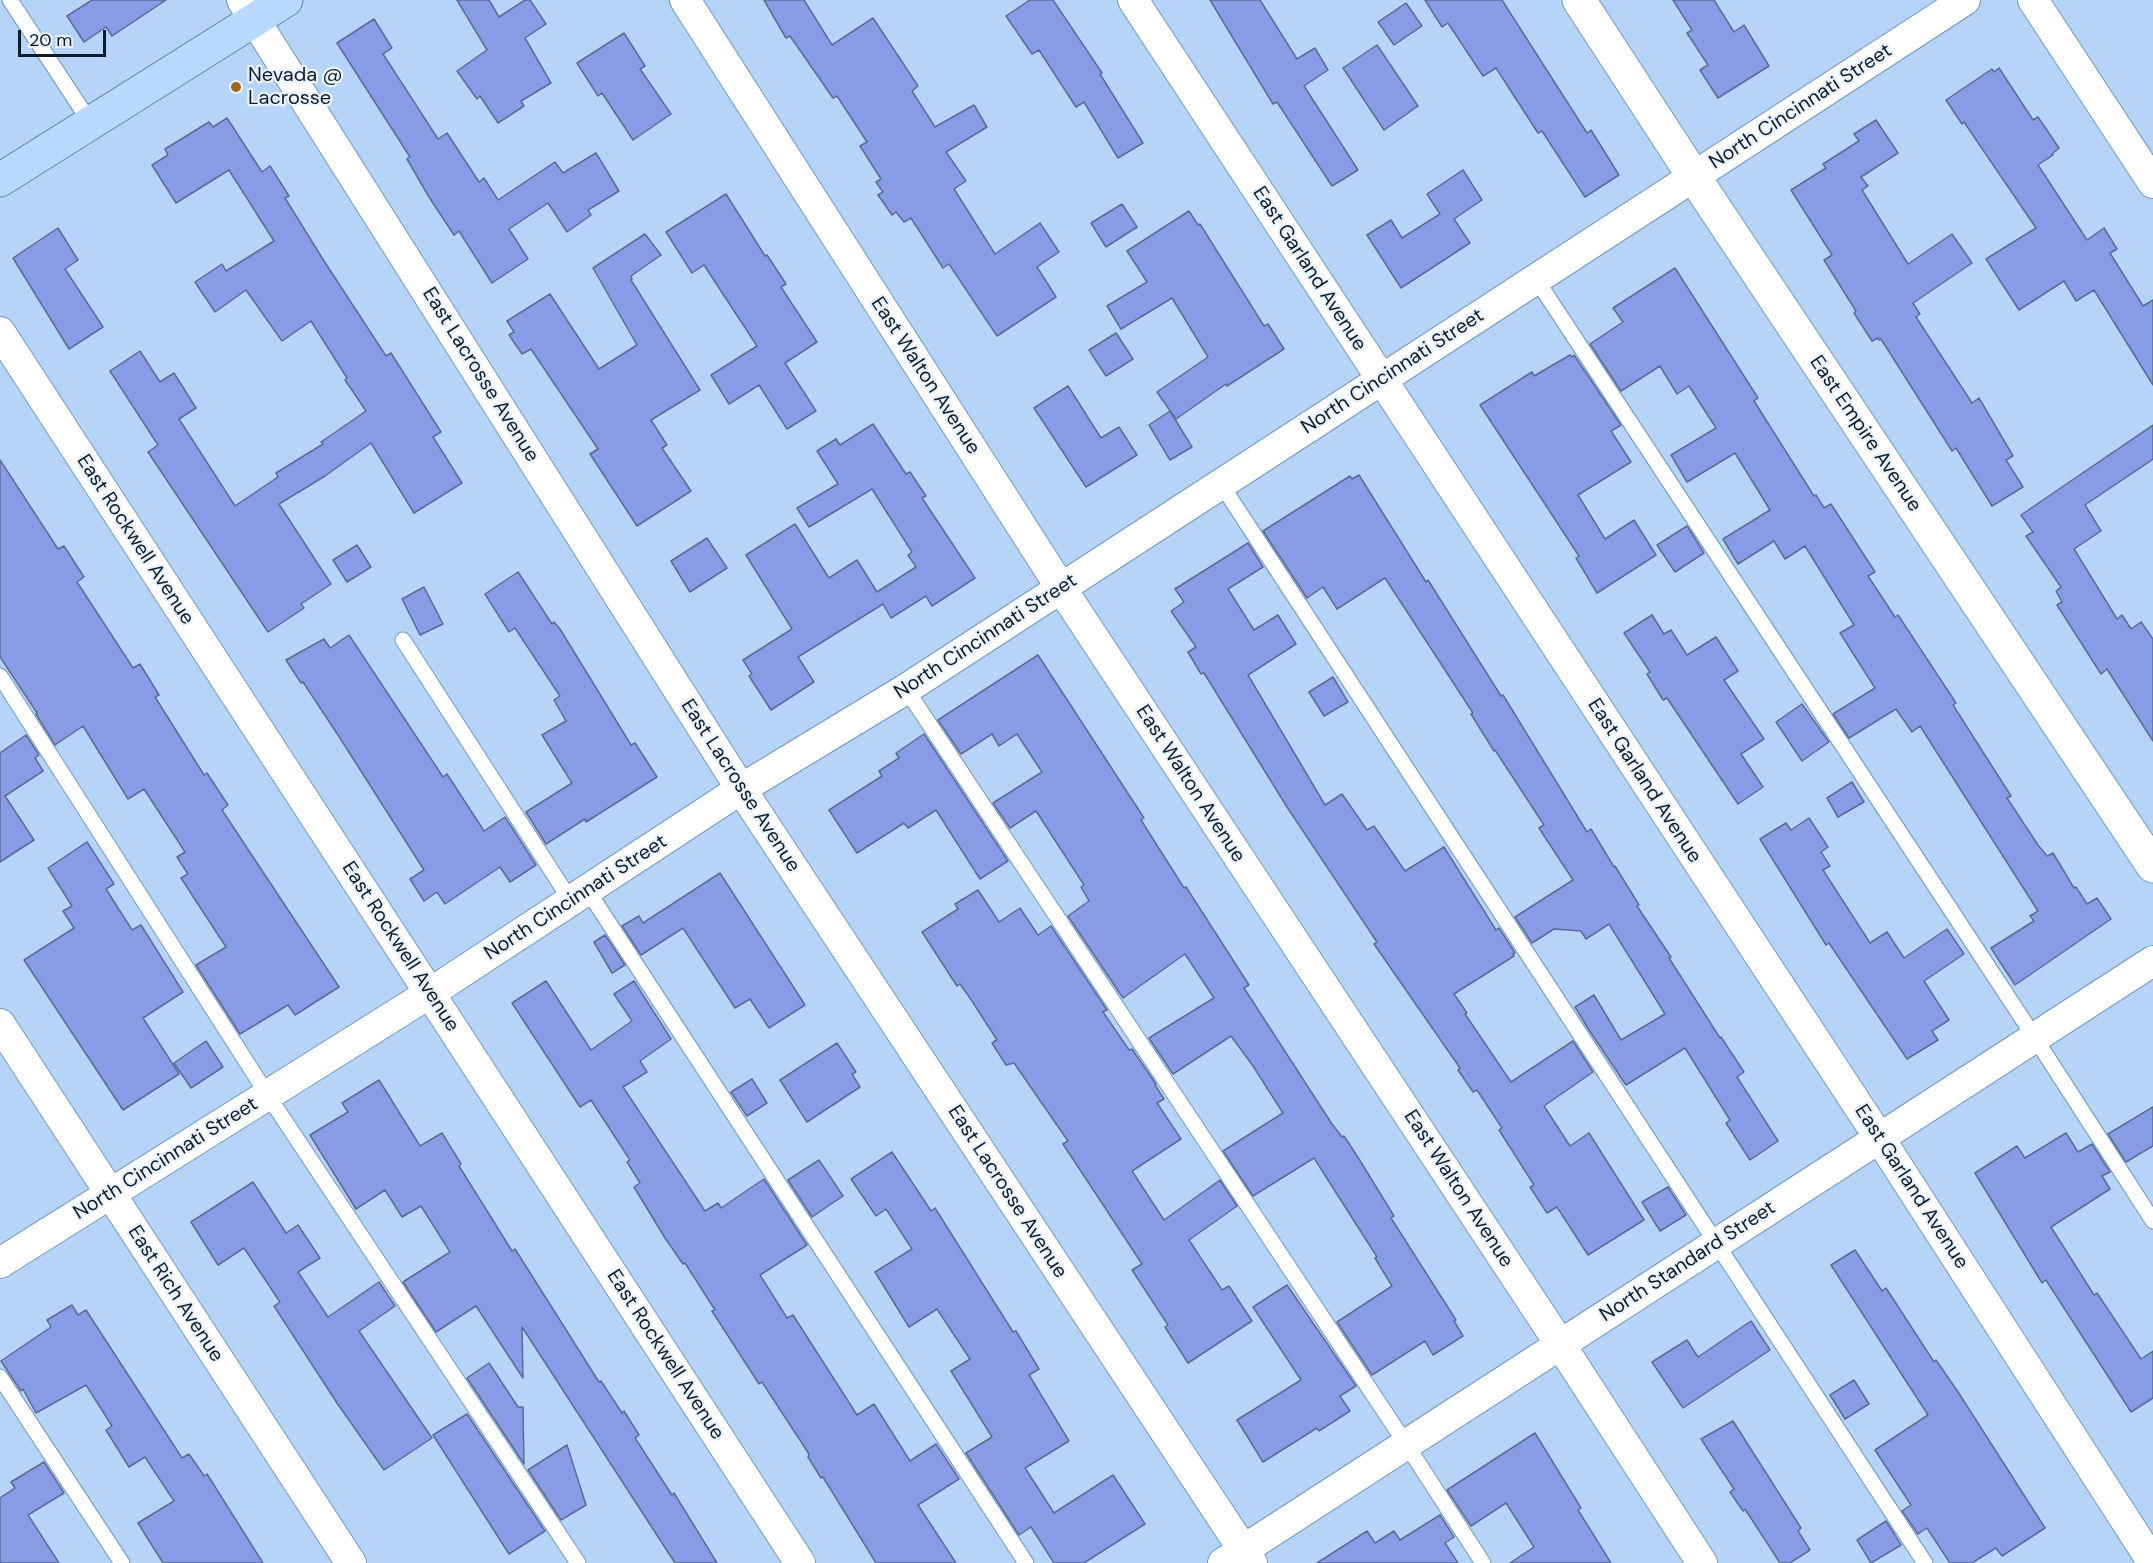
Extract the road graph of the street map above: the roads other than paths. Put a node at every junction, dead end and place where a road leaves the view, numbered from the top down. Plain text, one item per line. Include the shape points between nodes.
1 (10, 0) edge
2 (285, 0) edge
3 (685, 0) edge
4 (1133, 0) edge
5 (1579, 0) edge
6 (1965, 0) edge
7 (2033, 0) edge
8 (248, 10) edge
9 (90, 122) junction
10 (1694, 177) junction
11 (0, 180) edge
12 (2153, 183) edge
13 (1536, 279) junction
14 (0, 332) edge
15 (1381, 380) junction
16 (1221, 484) junction
17 (1061, 588) junction
18 (403, 640) dead end
19 (0, 676) edge
20 (906, 689) junction
21 (741, 789) junction
22 (2153, 866) edge
23 (579, 896) junction
24 (2153, 961) edge
25 (430, 993) junction
26 (0, 1024) edge
27 (2035, 1038) junction
28 (267, 1094) junction
29 (1880, 1138) junction
30 (110, 1194) junction
31 (2153, 1221) edge
32 (1717, 1243) junction
33 (0, 1263) edge
34 (1560, 1344) junction
35 (0, 1377) edge
36 (1406, 1444) junction
37 (1239, 1559) edge
38 (122, 1563) edge
39 (351, 1563) edge
40 (578, 1563) edge
41 (800, 1563) edge
42 (1026, 1563) edge
43 (1483, 1563) edge
44 (1702, 1563) edge
45 (1925, 1563) edge
46 (2153, 1563) edge

1 - 9 lane
2 - 8 main road
3 - 17 street, East Walton Avenue
4 - 15 street, East Garland Avenue
5 - 10 street, East Empire Avenue
6 - 10 street, North Cincinnati Street
7 - 12 street
8 - 9 main road
8 - 21 street, East Lacrosse Avenue
9 - 11 main road
10 - 13 street, North Cincinnati Street
10 - 22 street, East Empire Avenue
13 - 15 street, North Cincinnati Street
13 - 27 lane
14 - 25 street, East Rockwell Avenue
15 - 16 street, North Cincinnati Street
15 - 29 street, East Garland Avenue
16 - 17 street, North Cincinnati Street
16 - 32 lane
17 - 20 street, North Cincinnati Street
17 - 34 street, East Walton Avenue
18 - 23 lane
19 - 28 lane
20 - 21 street, North Cincinnati Street
20 - 36 lane
21 - 23 street, North Cincinnati Street
21 - 37 street, East Lacrosse Avenue
23 - 25 street, North Cincinnati Street
23 - 42 lane
24 - 27 street, North Standard Street
25 - 28 street, North Cincinnati Street
25 - 41 street, East Rockwell Avenue
26 - 30 street, East Rich Avenue
27 - 29 street, North Standard Street
27 - 31 lane
28 - 30 street, North Cincinnati Street
28 - 40 lane
29 - 32 street, North Standard Street
29 - 46 street, East Garland Avenue
30 - 33 street, North Cincinnati Street
30 - 39 street, East Rich Avenue
32 - 34 street, North Standard Street
32 - 45 lane
34 - 36 street, North Standard Street
34 - 44 street, East Walton Avenue
35 - 38 lane
36 - 37 street, North Standard Street
36 - 43 lane

